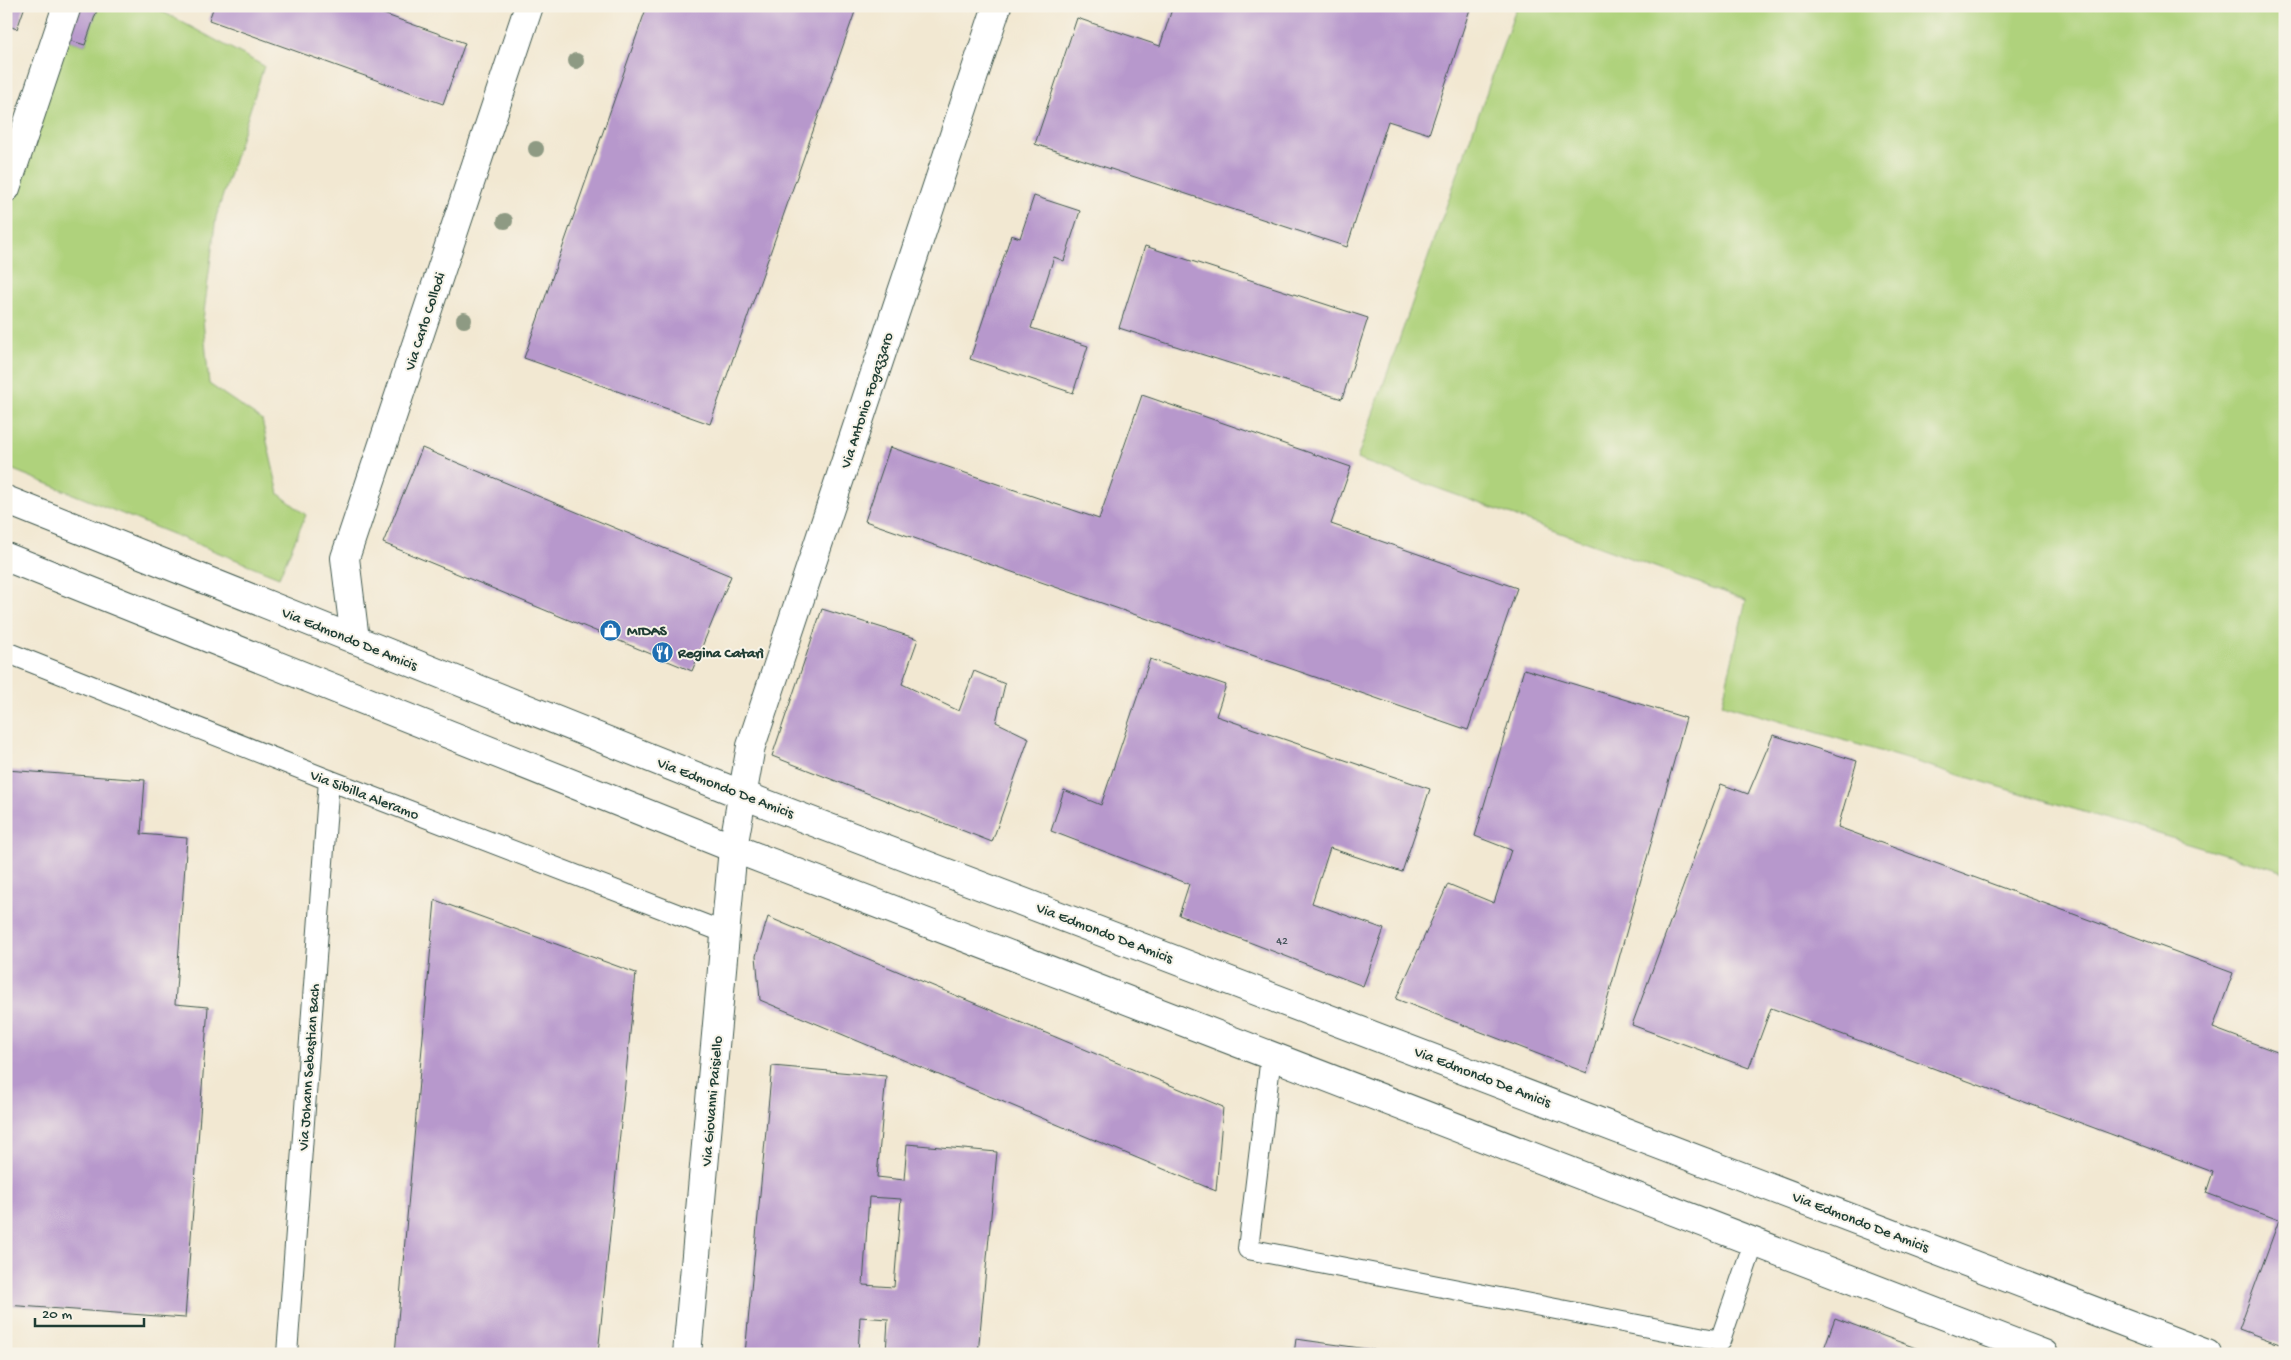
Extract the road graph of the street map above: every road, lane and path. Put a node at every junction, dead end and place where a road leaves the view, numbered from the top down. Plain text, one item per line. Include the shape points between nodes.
1 (67, 6) edge
2 (529, 6) edge
3 (997, 6) edge
4 (6, 188) edge
5 (6, 500) edge
6 (6, 557) edge
7 (355, 640) junction
8 (6, 652) edge
9 (329, 780) junction
10 (743, 795) junction
11 (733, 848) junction
12 (726, 933) junction
13 (1271, 1056) junction
14 (1754, 1242) junction
15 (287, 1354) edge
16 (688, 1354) edge
17 (2044, 1354) edge
18 (2207, 1354) edge

1 - 4 main road
2 - 7 main road, Via Carlo Collodi via 345,558
3 - 10 main road, Via Antonio Fogazzaro via 754,737
5 - 7 main road, Via Edmondo De Amicis
6 - 11 main road
7 - 10 main road, Via Edmondo De Amicis
8 - 9 lane, Via Sibilla Aleramo
9 - 12 lane, Via Sibilla Aleramo
9 - 15 lane, Via Johann Sebastian Bach
10 - 11 main road, Via Antonio Fogazzaro
10 - 18 main road, Via Edmondo De Amicis
11 - 12 main road, Via Giovanni Paisiello
11 - 13 main road
12 - 16 main road, Via Giovanni Paisiello
13 - 14 main road
13 - 14 lane via 1248,1250 1720,1341
14 - 17 main road

